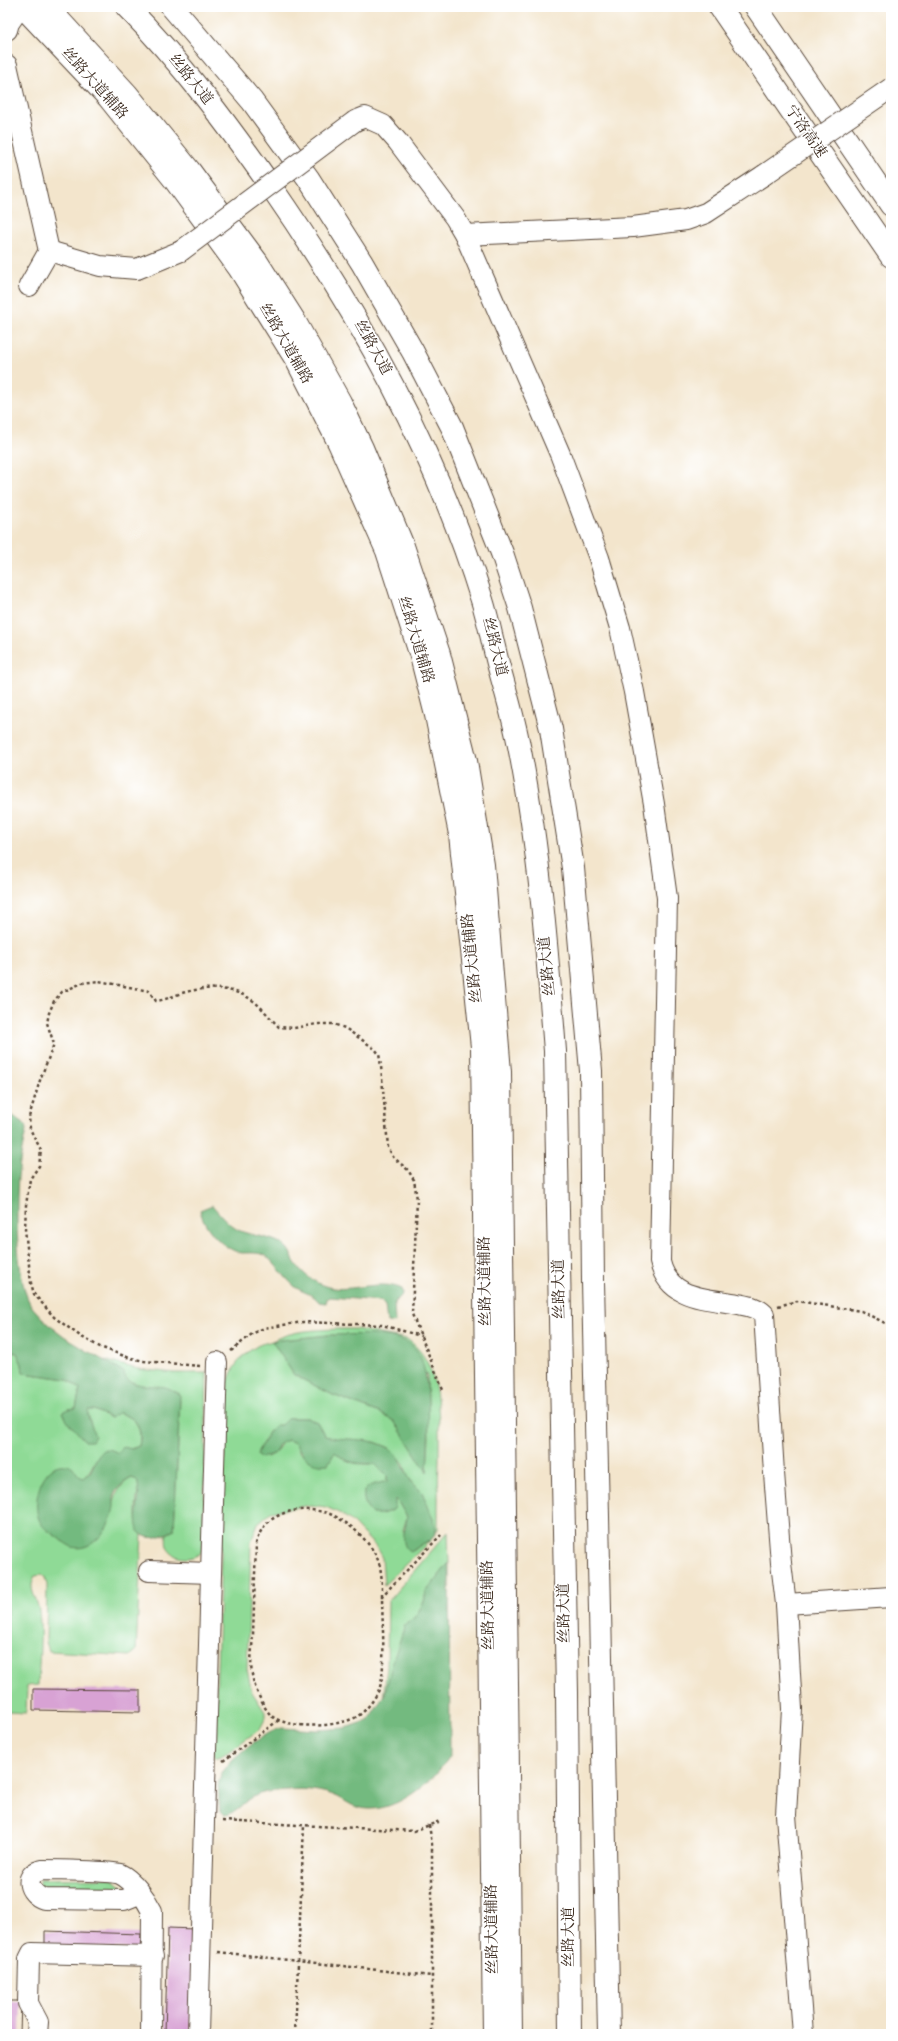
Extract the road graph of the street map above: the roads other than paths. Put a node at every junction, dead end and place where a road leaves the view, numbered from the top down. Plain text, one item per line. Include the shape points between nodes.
1 (21, 7) edge
2 (47, 7) edge
3 (127, 7) edge
4 (172, 7) edge
5 (720, 7) edge
6 (756, 7) edge
7 (7, 30) edge
8 (7, 65) edge
9 (891, 88) edge
10 (891, 205) edge
11 (465, 235) junction
12 (49, 251) junction
13 (891, 256) edge
14 (29, 286) dead end
15 (216, 1362) road end
16 (149, 1572) dead end
17 (210, 1573) junction
18 (891, 1597) edge
19 (786, 1604) junction
20 (136, 1890) dead end
21 (153, 1956) junction
22 (37, 2034) edge
23 (151, 2034) edge
24 (198, 2034) edge
25 (494, 2034) edge
26 (511, 2034) edge
27 (570, 2034) edge
28 (608, 2034) edge
29 (803, 2034) edge

1 - 7 street
1 - 25 main road, 丝路大道辅路 via 109,98 174,179 239,268 289,348 326,417 387,551 421,656 437,722 460,834 482,1047
2 - 26 main road, 丝路大道辅路 via 127,94 189,170 257,262 333,389 362,448 403,546 439,654 464,754 483,865 500,1072
3 - 27 main road, 丝路大道 via 170,54 250,157 303,233 397,393 421,442 483,602 519,746 534,842 555,1051 567,1693
4 - 28 main road via 252,101 308,178 362,263 413,352 452,427 502,553 520,608 551,729 573,868 591,1071
5 - 13 main road, 宁洛高速
6 - 10 main road, 宁洛高速
8 - 12 street
9 - 11 street, bridge via 712,210 686,220 633,226
11 - 12 street, bridge via 456,218 398,142 383,125 365,117 355,121 181,251 137,269 100,266
11 - 19 street via 560,454 599,558 620,628 654,804 667,898 660,1262 663,1276 685,1294 754,1308 764,1314 779,1539
12 - 14 street
15 - 17 street
16 - 17 street
17 - 24 street
18 - 19 street
19 - 29 street via 792,1708 786,1815
20 - 21 street via 144,1896 152,1911
21 - 22 street via 32,1953 28,2003 38,2022
21 - 23 street

